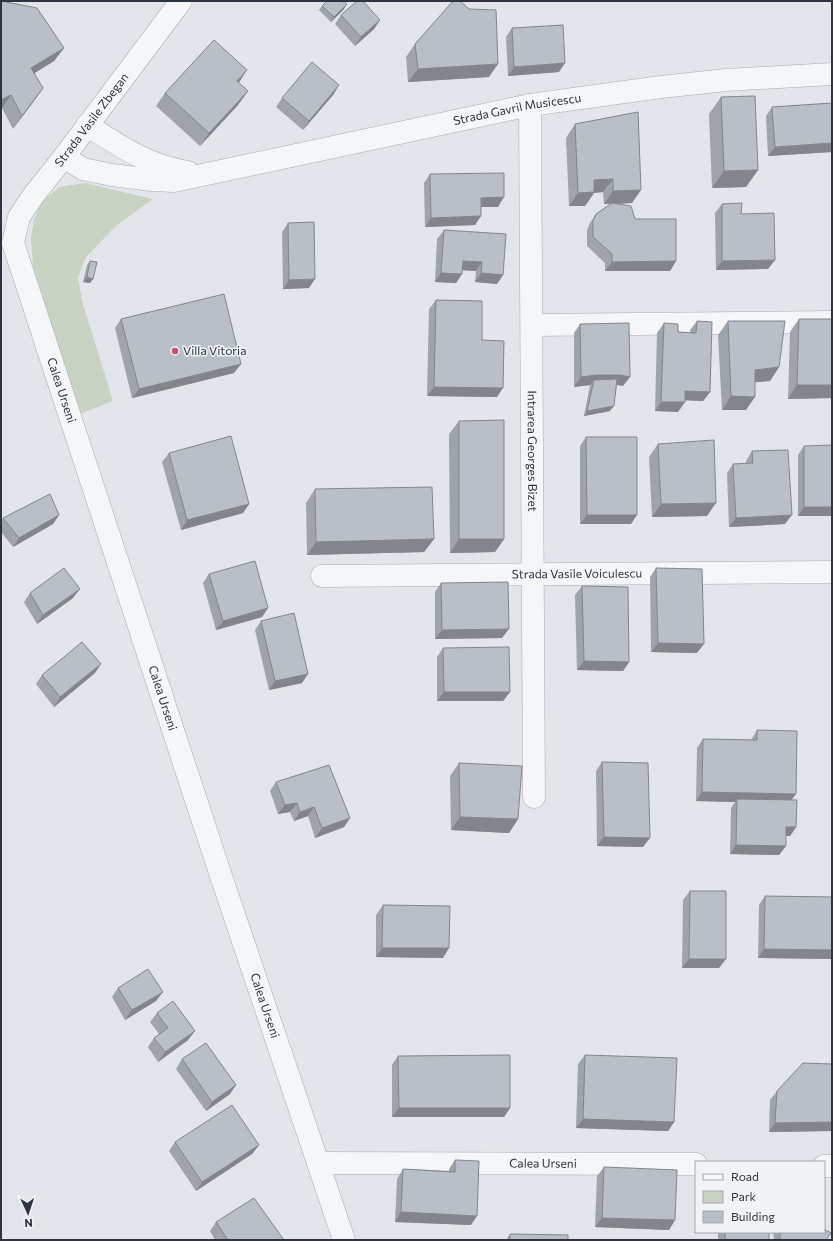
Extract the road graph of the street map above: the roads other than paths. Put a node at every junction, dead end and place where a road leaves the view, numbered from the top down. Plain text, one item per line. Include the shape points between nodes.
1 (182, 1) edge
2 (832, 74) edge
3 (530, 106) junction
4 (87, 125) junction
5 (64, 157) junction
6 (207, 174) junction
7 (7, 242) edge
8 (832, 322) edge
9 (532, 325) junction
10 (832, 572) edge
11 (322, 576) dead end
12 (533, 576) junction
13 (534, 797) dead end
14 (318, 1163) junction
15 (695, 1164) edge
16 (344, 1240) edge

1 - 4 street, Strada Vasile Zbegan
2 - 3 street, Strada Gavril Musicescu via 726,80
3 - 6 street, Strada Gavril Musicescu
3 - 9 street, Intrarea Georges Bizet
4 - 5 street, Strada Vasile Zbegan
4 - 6 street, Strada Gavril Musicescu via 122,148 150,162 173,170
5 - 6 street, Strada Gavril Musicescu via 83,169 152,180 174,181
5 - 7 street, Strada Vasile Zbegan via 33,196
7 - 14 street, Calea Urseni
8 - 9 street
9 - 12 street, Intrarea Georges Bizet
10 - 12 street, Strada Vasile Voiculescu
11 - 12 street, Strada Vasile Voiculescu
12 - 13 street, Intrarea Georges Bizet
14 - 15 street, Calea Urseni
14 - 16 street, Calea Urseni

